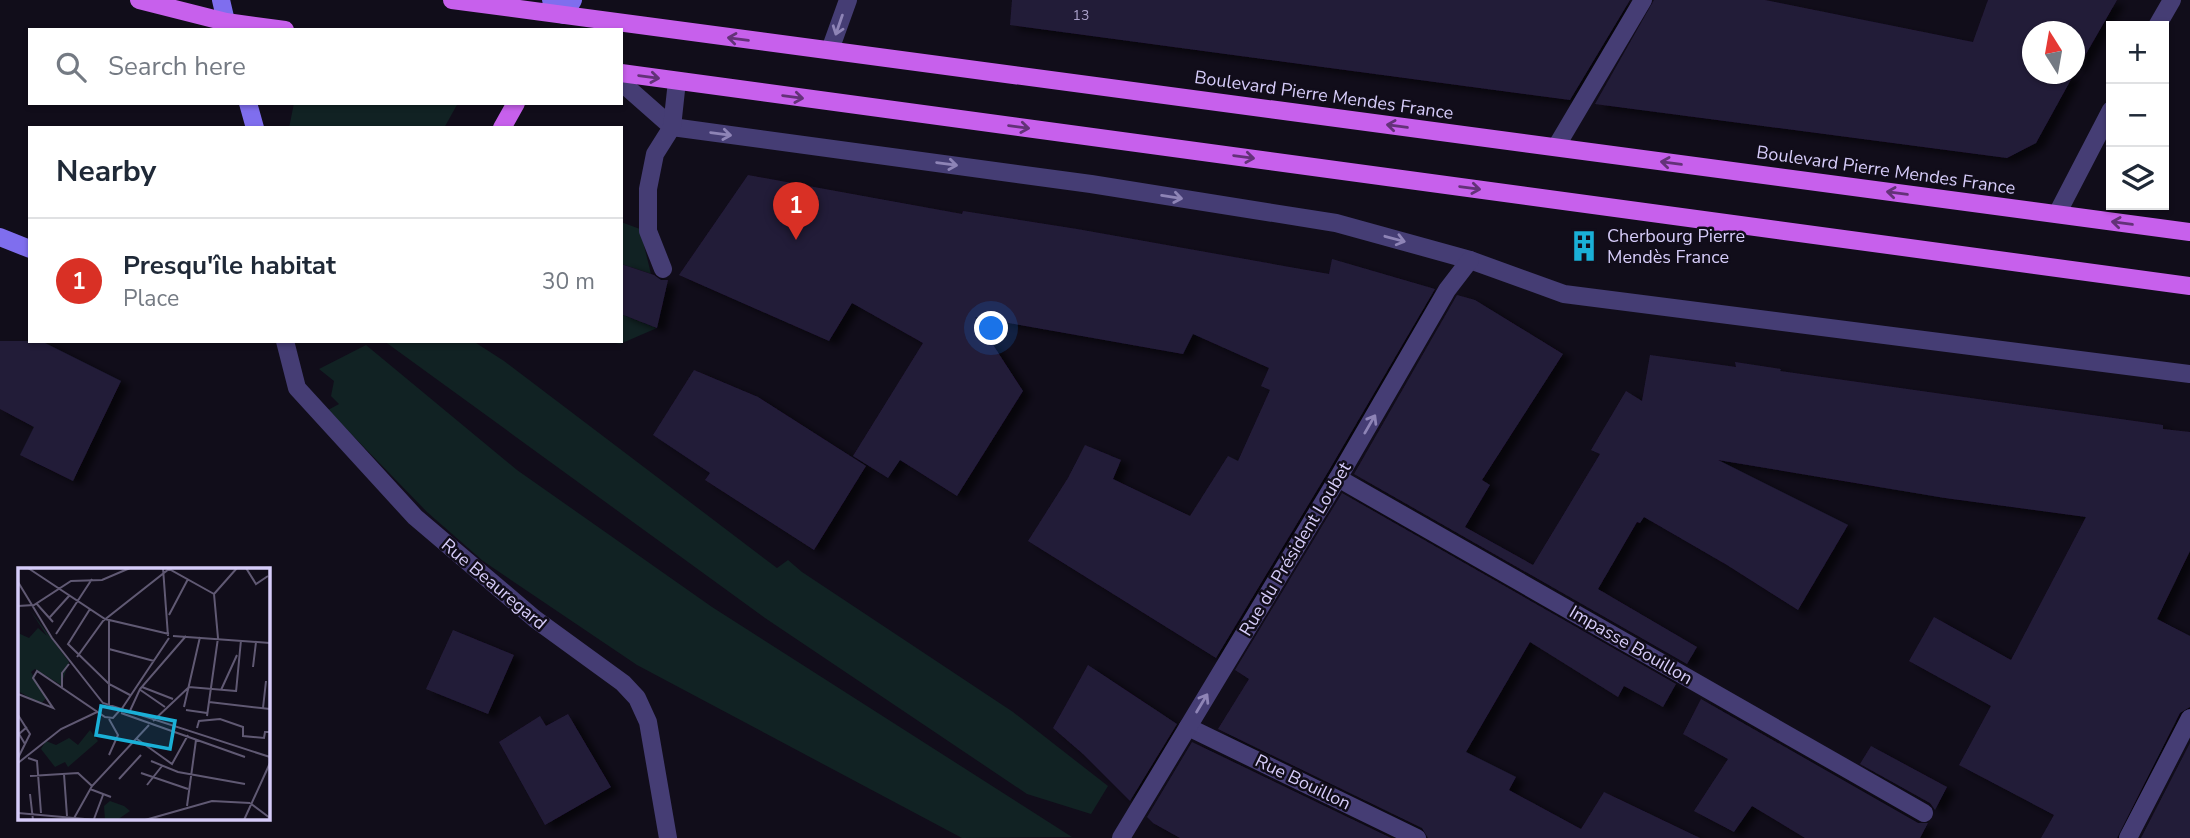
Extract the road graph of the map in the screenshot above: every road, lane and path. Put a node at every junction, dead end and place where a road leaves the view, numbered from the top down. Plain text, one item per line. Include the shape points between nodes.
1 (139, 0) edge
2 (221, 0) edge
3 (452, 0) edge
4 (551, 0) edge
5 (848, 0) edge
6 (1643, 0) edge
7 (2172, 0) edge
8 (565, 15) edge
9 (2160, 21) edge
10 (227, 26) edge
11 (256, 28) edge
12 (830, 51) junction
13 (623, 73) edge
14 (677, 81) junction
15 (623, 84) edge
16 (249, 105) edge
17 (515, 105) edge
18 (2106, 120) edge
19 (254, 126) edge
20 (503, 126) edge
21 (672, 127) junction
22 (1556, 147) junction
23 (2057, 214) junction
24 (2190, 232) edge
25 (0, 237) edge
26 (28, 248) edge
27 (1469, 260) junction
28 (663, 269) dead end
29 (2190, 286) edge
30 (286, 343) edge
31 (2190, 374) edge
32 (1338, 478) junction
33 (2190, 718) edge
34 (1188, 727) junction
35 (1924, 813) dead end
36 (668, 838) edge
37 (1121, 838) edge
38 (1417, 838) edge
39 (2129, 838) edge

1 - 10 main road
2 - 10 main road
3 - 8 main road, Boulevard Pierre Mendes France
4 - 8 main road
5 -> 12 street
6 - 22 street
7 - 9 street
12 -> 8 main road, Boulevard Pierre Mendes France
10 - 11 main road
22 -> 12 main road, Boulevard Pierre Mendes France
13 -> 14 main road
14 - 21 street
14 -> 29 main road
15 - 21 street
16 - 19 main road
17 - 20 main road
18 - 23 street
21 -> 27 street via 1091,184 1336,223
21 - 28 street via 655,154 648,189 648,231
23 -> 22 main road, Boulevard Pierre Mendes France
24 -> 23 main road, Boulevard Pierre Mendes France
25 - 26 main road
27 - 31 street via 1564,294
32 -> 27 street, Rue du Président Loubet
30 - 36 street, Rue Beauregard via 297,388 415,517 637,698 648,722
34 -> 32 street, Rue du Président Loubet
32 - 35 street, Impasse Bouillon
33 - 39 street
34 - 37 street, Rue du Président Loubet
34 - 38 street, Rue Bouillon

